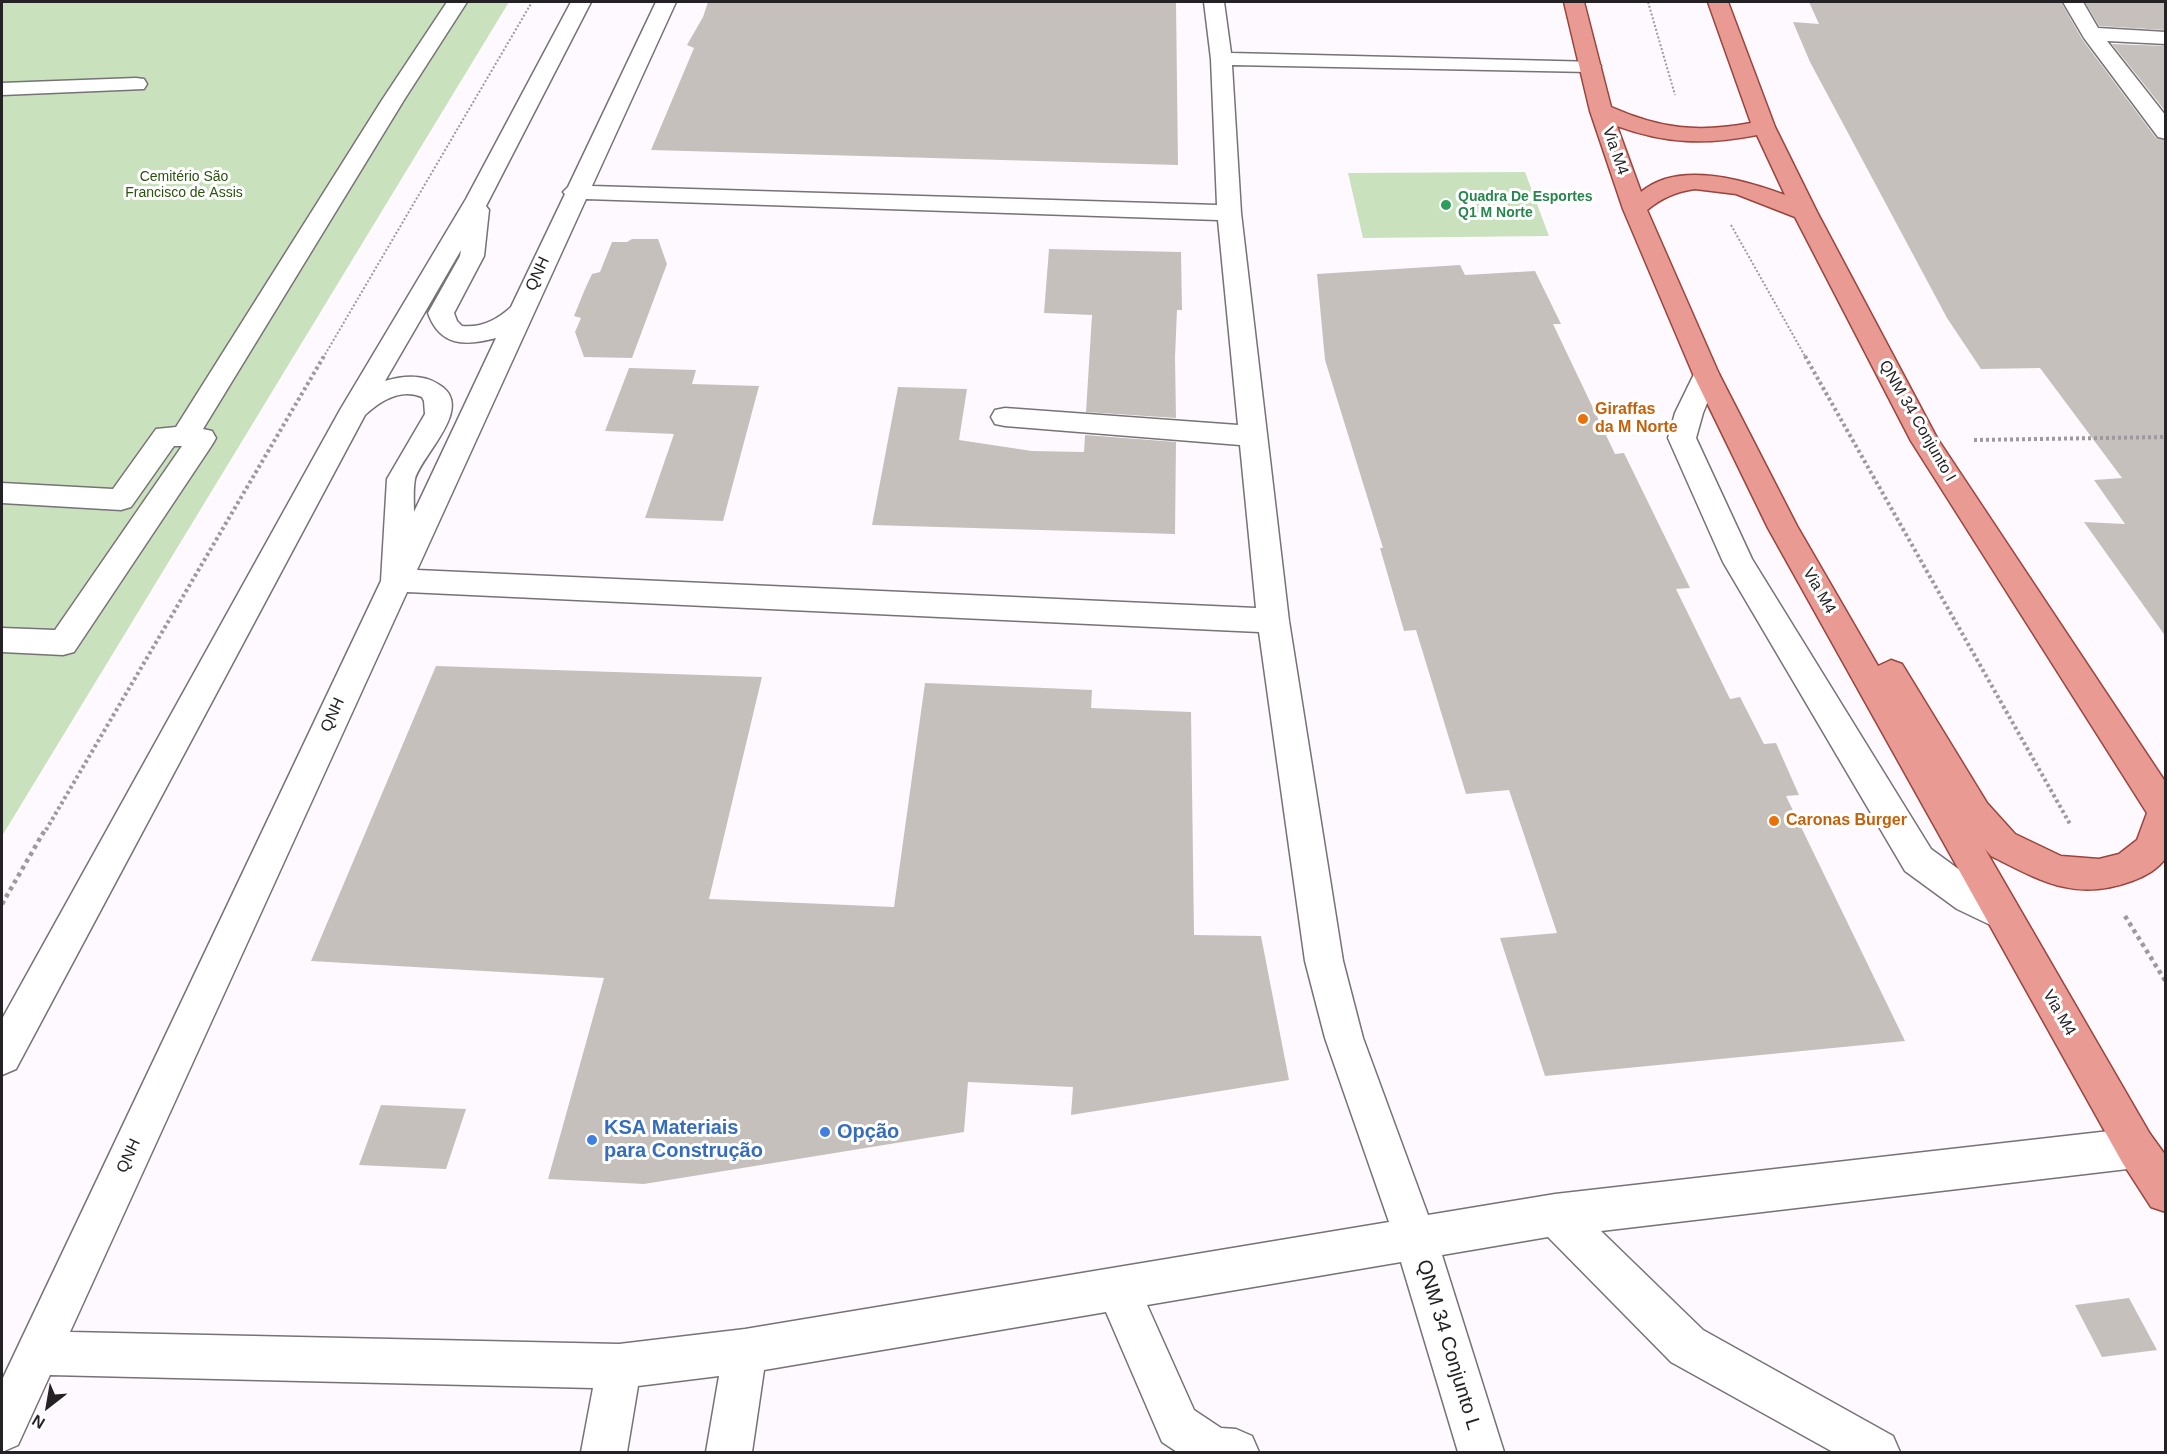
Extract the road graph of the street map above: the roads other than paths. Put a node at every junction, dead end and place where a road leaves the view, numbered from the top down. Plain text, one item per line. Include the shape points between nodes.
1 (457, 2) edge
2 (581, 2) edge
3 (666, 2) edge
4 (1214, 2) edge
5 (1574, 2) edge
6 (1718, 2) edge
7 (2073, 2) edge
8 (2091, 34) junction
9 (2166, 38) edge
10 (1221, 58) junction
11 (1590, 66) junction
12 (136, 84) dead end
13 (2, 89) edge
14 (1601, 111) junction
15 (1764, 127) junction
16 (2166, 132) edge
17 (575, 192) junction
18 (478, 199) junction
19 (1635, 209) junction
20 (1805, 212) junction
21 (1228, 213) junction
22 (520, 313) junction
23 (1706, 374) junction
24 (354, 410) junction
25 (1005, 417) dead end
26 (184, 436) junction
27 (1253, 436) junction
28 (2, 493) edge
29 (1783, 528) junction
30 (396, 580) junction
31 (1273, 621) junction
32 (2, 640) edge
33 (2165, 813) edge
34 (2003, 915) junction
35 (2, 1056) edge
36 (2136, 1148) junction
37 (2166, 1192) edge
38 (1555, 1215) junction
39 (1415, 1237) junction
40 (1117, 1288) junction
41 (745, 1352) junction
42 (37, 1353) junction
43 (619, 1366) junction
44 (2, 1429) edge
45 (604, 1452) edge
46 (729, 1452) edge
47 (1236, 1452) edge
48 (1481, 1452) edge
49 (1877, 1452) edge

1 - 26 street
2 - 18 street
3 - 17 street, QNH
4 - 10 street, QNM 34 Conjunto L
5 - 11 main road, Via M4
6 - 15 main road, QNM 34 Conjunto I
7 - 8 street
8 - 9 street
8 - 16 street
10 - 11 street
10 - 21 street, QNM 34 Conjunto L
11 - 14 main road, Via M4
12 - 13 street
14 - 15 main road via 1638,127 1687,136
14 - 19 main road, Via M4
15 - 20 main road, QNM 34 Conjunto I
17 - 21 street
17 - 22 street, QNH
18 - 22 street via 472,256 441,314 442,322 460,334 481,334 501,329
18 - 24 street
19 - 20 main road via 1659,189 1707,182 1770,196
19 - 23 main road, Via M4
20 - 33 main road, QNM 34 Conjunto I via 1924,441
21 - 27 street, QNM 34 Conjunto L
22 - 30 street, QNH
23 - 29 main road, Via M4
23 - 34 street via 1682,438 1738,562 1918,860 1970,898
24 - 30 street via 374,393 404,385 429,390 440,405 439,414 401,479
24 - 35 street
25 - 27 street
26 - 28 street via 166,436 121,500
26 - 32 street via 202,438 63,643
27 - 31 street, QNM 34 Conjunto L
29 - 33 main road via 1859,620 1975,813 2003,844 2057,871 2099,875 2129,867 2151,850
29 - 34 main road, Via M4
30 - 31 street
30 - 42 street, QNH
31 - 39 street, QNM 34 Conjunto L via 1324,961 1344,1038
34 - 36 main road, Via M4
36 - 37 main road, Via M4
36 - 38 street
38 - 39 street
38 - 49 street via 1687,1346
39 - 40 street
39 - 48 street, QNM 34 Conjunto L
40 - 41 street
40 - 47 street via 1178,1426 1214,1450
41 - 43 street
41 - 46 street
42 - 43 street
42 - 44 street, QNH
43 - 45 street

